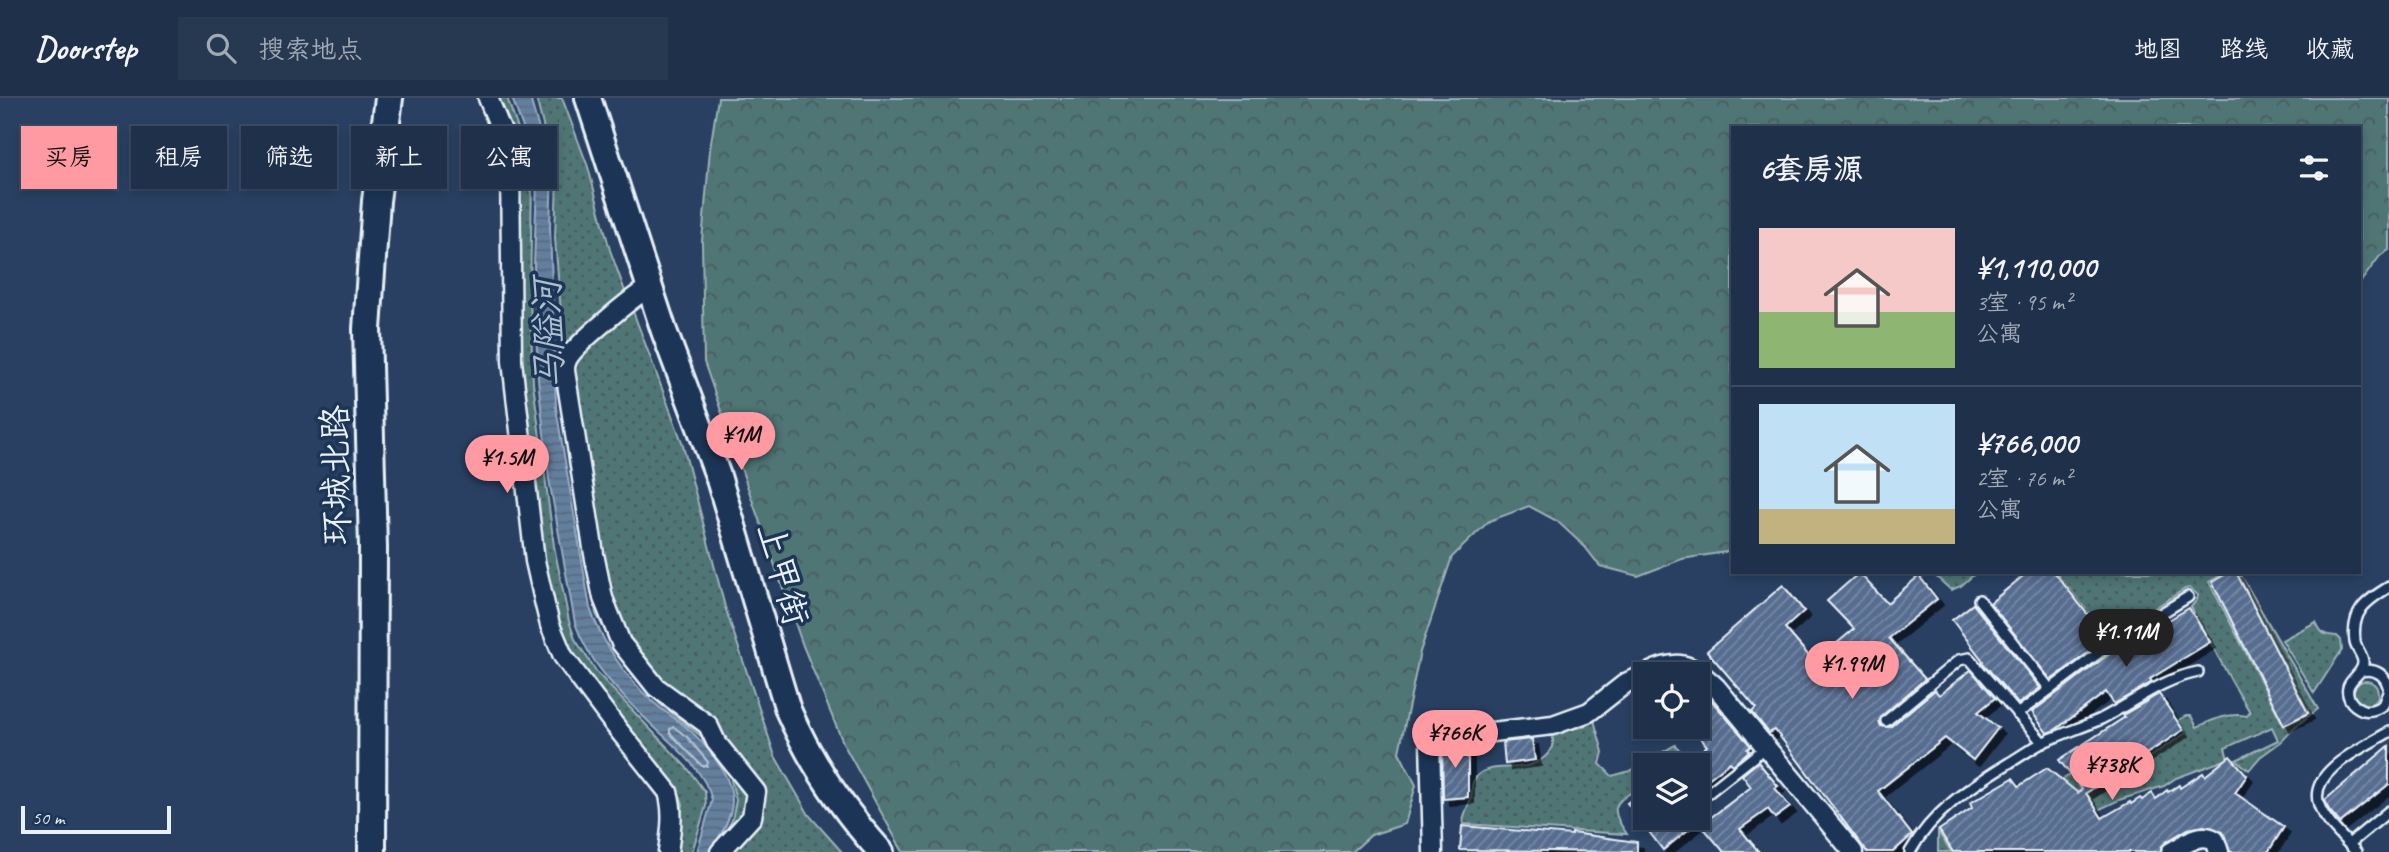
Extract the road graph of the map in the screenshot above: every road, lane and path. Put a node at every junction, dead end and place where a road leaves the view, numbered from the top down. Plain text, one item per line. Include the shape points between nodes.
1 (389, 98) edge
2 (402, 98) edge
3 (488, 98) edge
4 (576, 98) edge
5 (588, 98) edge
6 (645, 289) junction
7 (2389, 587) edge
8 (2188, 597) dead end
9 (1979, 600) dead end
10 (2361, 671) junction
11 (2198, 672) dead end
12 (1633, 679) edge
13 (1710, 681) edge
14 (2050, 689) junction
15 (2389, 690) edge
16 (2017, 714) junction
17 (1886, 721) dead end
18 (2389, 732) edge
19 (2043, 743) junction
20 (1766, 747) junction
21 (1710, 791) edge
22 (2389, 811) edge
23 (2353, 848) edge
24 (372, 852) edge
25 (382, 852) edge
26 (667, 852) edge
27 (720, 852) edge
28 (865, 852) edge
29 (881, 852) edge
30 (1433, 852) edge
31 (1853, 852) edge
32 (1910, 852) edge
33 (2171, 852) edge
34 (2219, 852) edge

1 - 24 main road, 环城北路 via 367,329 373,547
2 - 25 main road, 环城北路 via 389,202 381,330
3 - 26 street via 510,160 512,361 539,581 563,656 668,792 672,823
4 - 6 street, 上甲街
5 - 6 street, 上甲街
6 - 27 street via 582,343 567,359 565,371 603,598 621,643 656,687 708,724 716,742 756,792 752,817
6 - 28 street, 上甲街 via 654,336 709,479 778,713 833,813
6 - 29 street, 上甲街 via 718,476 788,710 802,743 842,806
7 - 10 lane via 2359,610 2355,645 2363,662
8 - 14 lane via 2108,646
9 - 14 lane
10 - 15 lane via 2380,673
10 - 15 lane via 2348,688 2350,699 2359,708 2379,708
11 - 19 lane via 2169,680 2098,720
12 - 30 street via 1589,712 1553,724 1483,733 1434,730 1430,741
13 - 20 street
14 - 16 lane
16 - 17 lane via 1973,661 1965,658
16 - 19 lane
18 - 23 lane via 2327,772 2319,785 2324,814
19 - 32 lane via 1961,794 1927,826
20 - 21 lane
20 - 31 street
22 - 23 lane
33 - 34 street via 2206,836 2215,840

